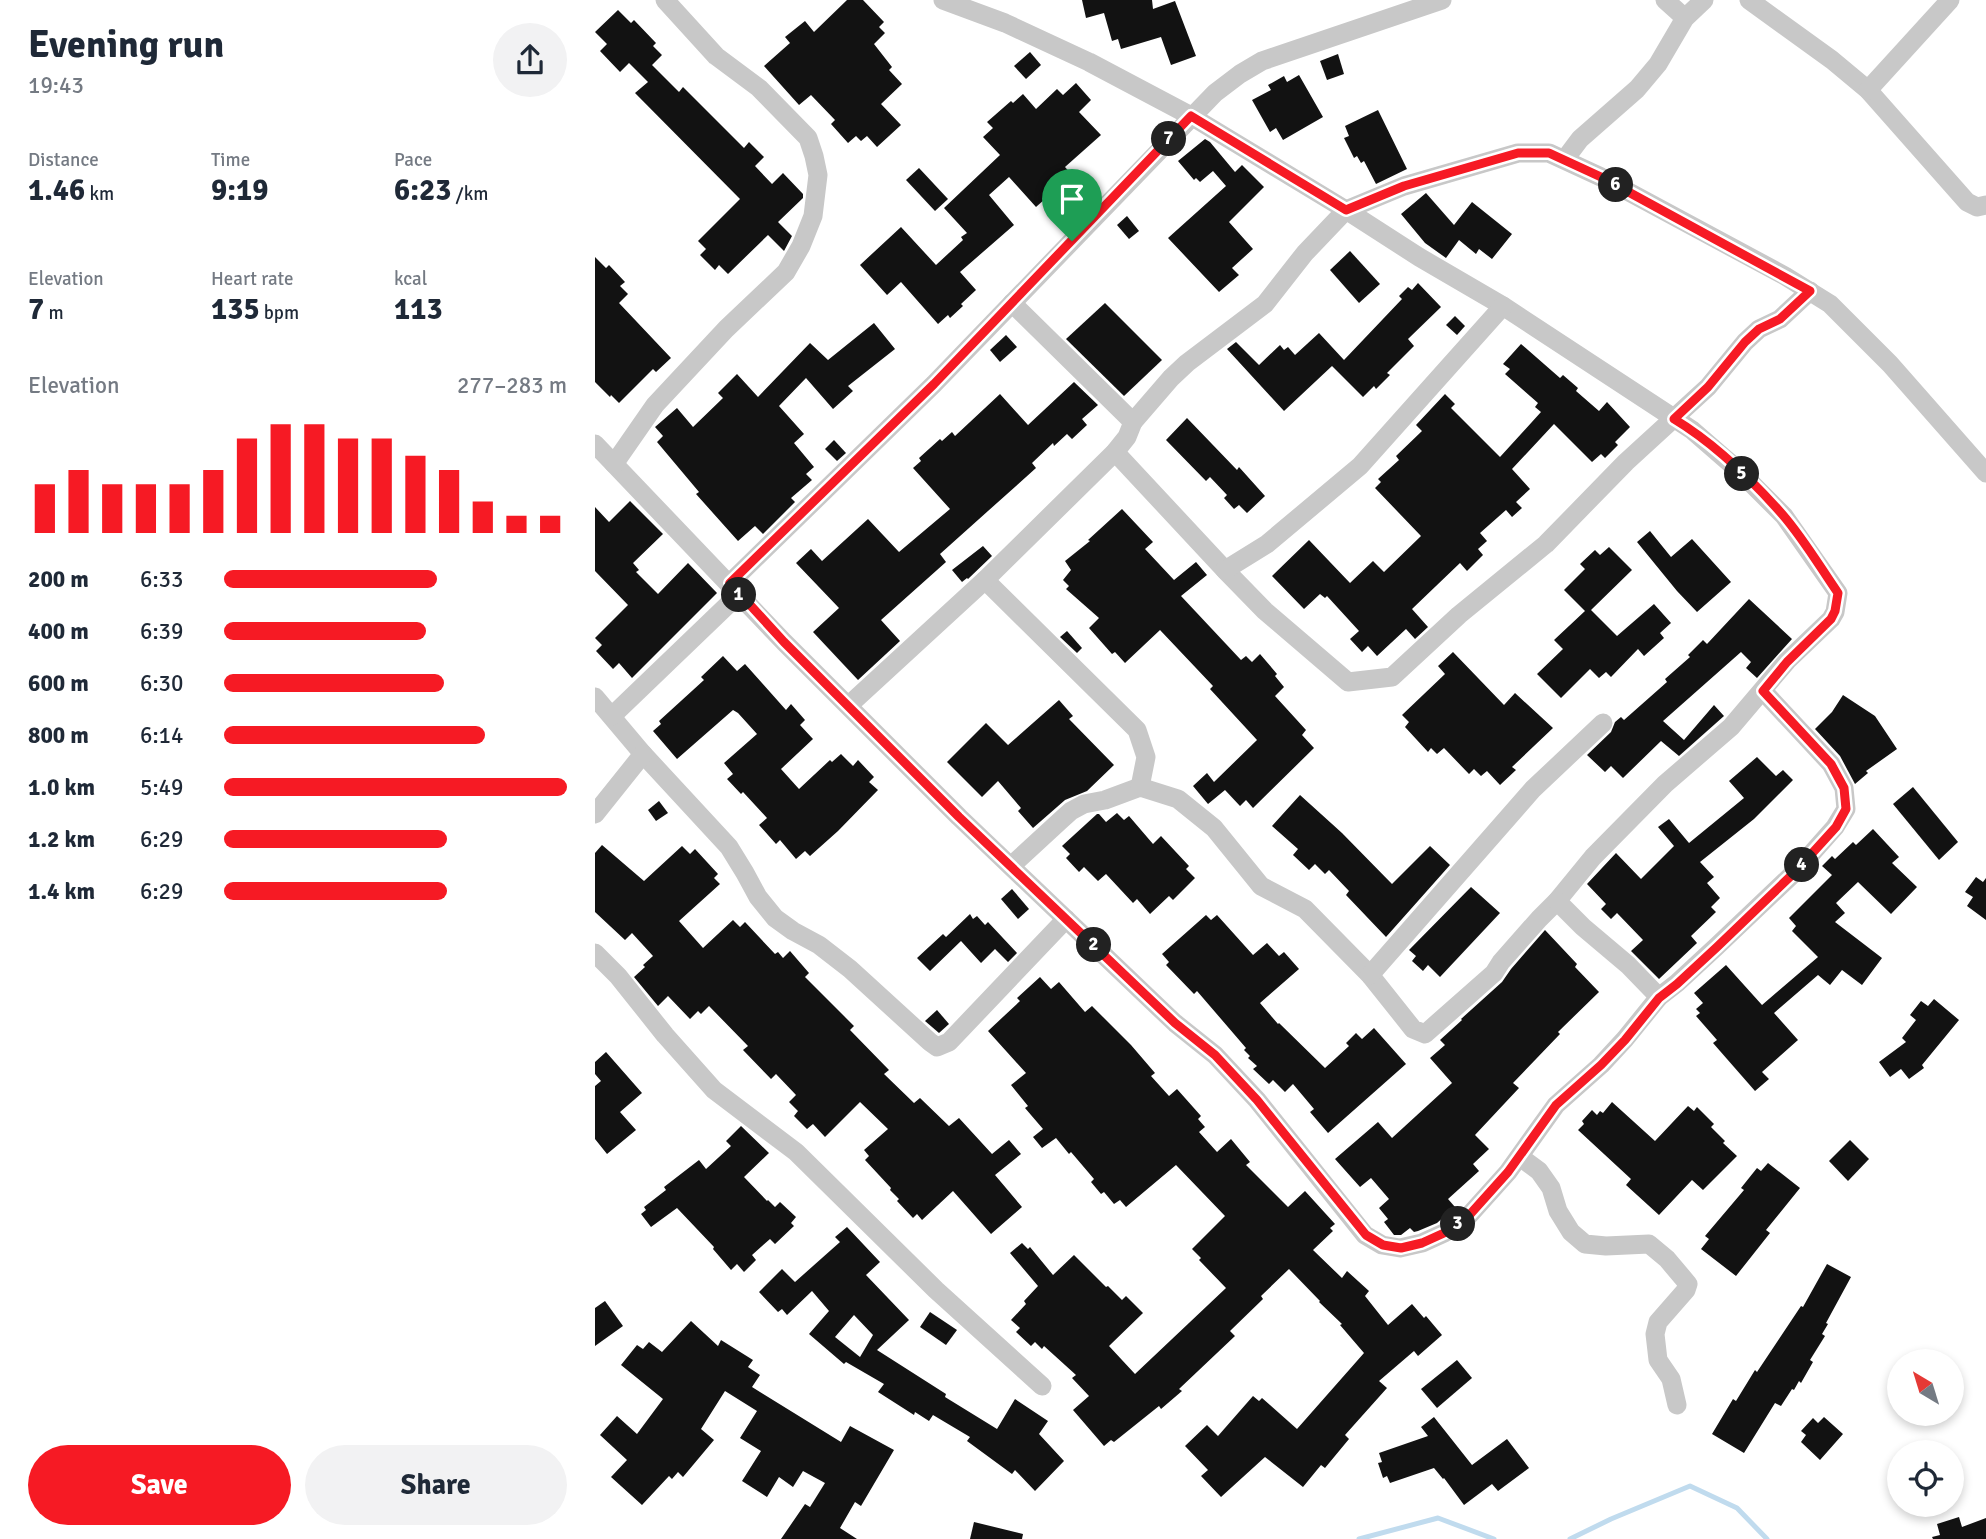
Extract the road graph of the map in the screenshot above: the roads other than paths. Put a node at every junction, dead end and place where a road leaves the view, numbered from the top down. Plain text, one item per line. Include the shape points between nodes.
1 (665, 0) edge
2 (943, 0) edge
3 (1442, 0) edge
4 (1665, 0) edge
5 (1704, 0) edge
6 (1749, 0) edge
7 (1950, 0) edge
8 (1685, 18) junction
9 (1868, 90) junction
10 (1191, 116) junction
11 (1565, 159) junction
12 (1986, 205) edge
13 (1346, 210) junction
14 (1810, 291) junction
15 (1012, 303) junction
16 (1503, 306) junction
17 (1674, 419) junction
18 (1133, 422) junction
19 (595, 444) edge
20 (1115, 452) junction
21 (614, 464) junction
22 (1986, 473) edge
23 (1225, 570) junction
24 (985, 580) junction
25 (734, 589) junction
26 (1763, 691) junction
27 (595, 697) edge
28 (849, 705) junction
29 (612, 716) junction
30 (1603, 723) dead end
31 (643, 754) junction
32 (1140, 787) junction
33 (595, 814) edge
34 (1011, 866) junction
35 (1557, 901) junction
36 (1066, 919) junction
37 (595, 953) edge
38 (1370, 975) junction
39 (1659, 998) junction
40 (1520, 1157) junction
41 (1042, 1386) dead end
42 (1677, 1405) dead end

1 - 21 street via 716,56 759,88 808,138 818,175 813,216 786,272 655,405
2 - 10 street via 1065,51
3 - 10 street via 1262,61
4 - 8 street
5 - 8 street
6 - 9 street
7 - 9 street
8 - 11 street via 1637,89 1587,132
9 - 12 street via 1967,202
10 - 13 street
10 - 15 street
11 - 13 street via 1549,153 1518,153 1404,186
11 - 14 street
13 - 16 street
13 - 18 street via 1265,304 1187,363
14 - 17 street via 1780,319 1745,342
14 - 22 street via 1830,304 1890,364
15 - 18 street
15 - 25 street
16 - 17 street
16 - 23 street via 1360,466 1267,544
17 - 23 street via 1546,544 1392,677 1348,682
17 - 26 street via 1729,462 1784,516 1838,593 1831,619
18 - 20 street
19 - 21 street
20 - 23 street
20 - 24 street
21 - 25 street
24 - 28 street
24 - 32 street via 1137,730 1146,757
25 - 28 street
25 - 29 street
26 - 35 street via 1731,727 1665,784
26 - 39 street via 1831,764 1844,788 1846,809 1836,827 1796,871
27 - 29 street
28 - 34 street
29 - 31 street
30 - 38 street via 1533,789
31 - 33 street
31 - 36 street via 729,847 775,918 850,969 937,1046 949,1042
32 - 34 street via 1071,811
32 - 38 street via 1178,799 1209,823 1261,886 1305,909
34 - 36 street
35 - 38 street via 1494,973 1425,1034 1413,1029
35 - 39 street
36 - 40 street via 1215,1055 1366,1235 1383,1245 1401,1248 1422,1243 1464,1221
37 - 41 street via 714,1090 796,1152
39 - 40 street via 1601,1065 1556,1105
40 - 42 street via 1539,1171 1571,1232 1585,1244 1649,1244 1688,1284 1658,1322 1655,1334 1658,1360 1671,1379

